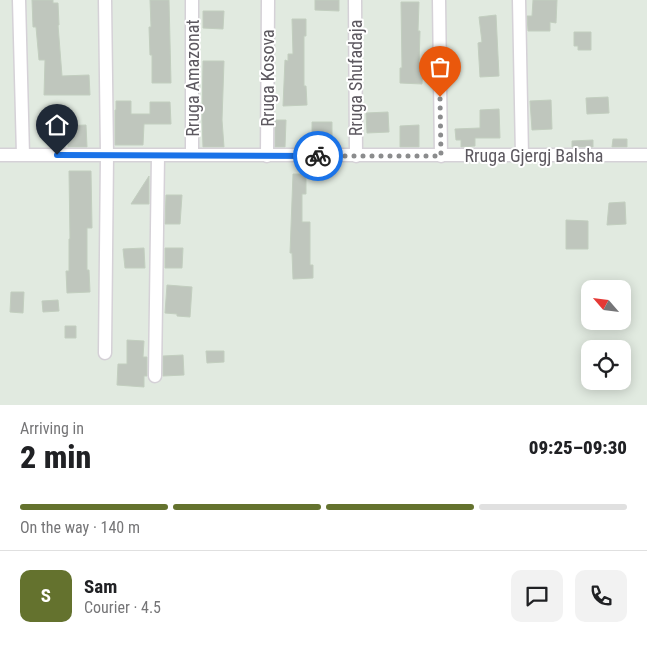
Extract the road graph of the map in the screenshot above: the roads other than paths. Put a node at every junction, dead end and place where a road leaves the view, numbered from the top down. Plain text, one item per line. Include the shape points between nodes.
1 (20, 0) edge
2 (105, 0) edge
3 (192, 0) edge
4 (268, 0) edge
5 (355, 0) edge
6 (439, 0) edge
7 (519, 0) edge
8 (0, 155) edge
9 (23, 155) junction
10 (108, 155) junction
11 (158, 155) junction
12 (192, 155) junction
13 (647, 155) edge
14 (267, 156) junction
15 (356, 156) junction
16 (441, 156) junction
17 (522, 156) junction
18 (105, 353) dead end
19 (155, 376) dead end

1 - 9 street
2 - 10 street
3 - 12 street, Rruga Amazonat
4 - 14 street, Rruga Kosova
5 - 15 street, Rruga Shufadaja
6 - 16 street
7 - 17 street
8 - 9 street, Rruga Gjergj Balsha
9 - 10 street, Rruga Gjergj Balsha
10 - 11 street, Rruga Gjergj Balsha
10 - 18 street
11 - 12 street, Rruga Gjergj Balsha
11 - 19 street
12 - 14 street, Rruga Gjergj Balsha
13 - 17 street, Rruga Gjergj Balsha
14 - 15 street, Rruga Gjergj Balsha
15 - 16 street, Rruga Gjergj Balsha
16 - 17 street, Rruga Gjergj Balsha

